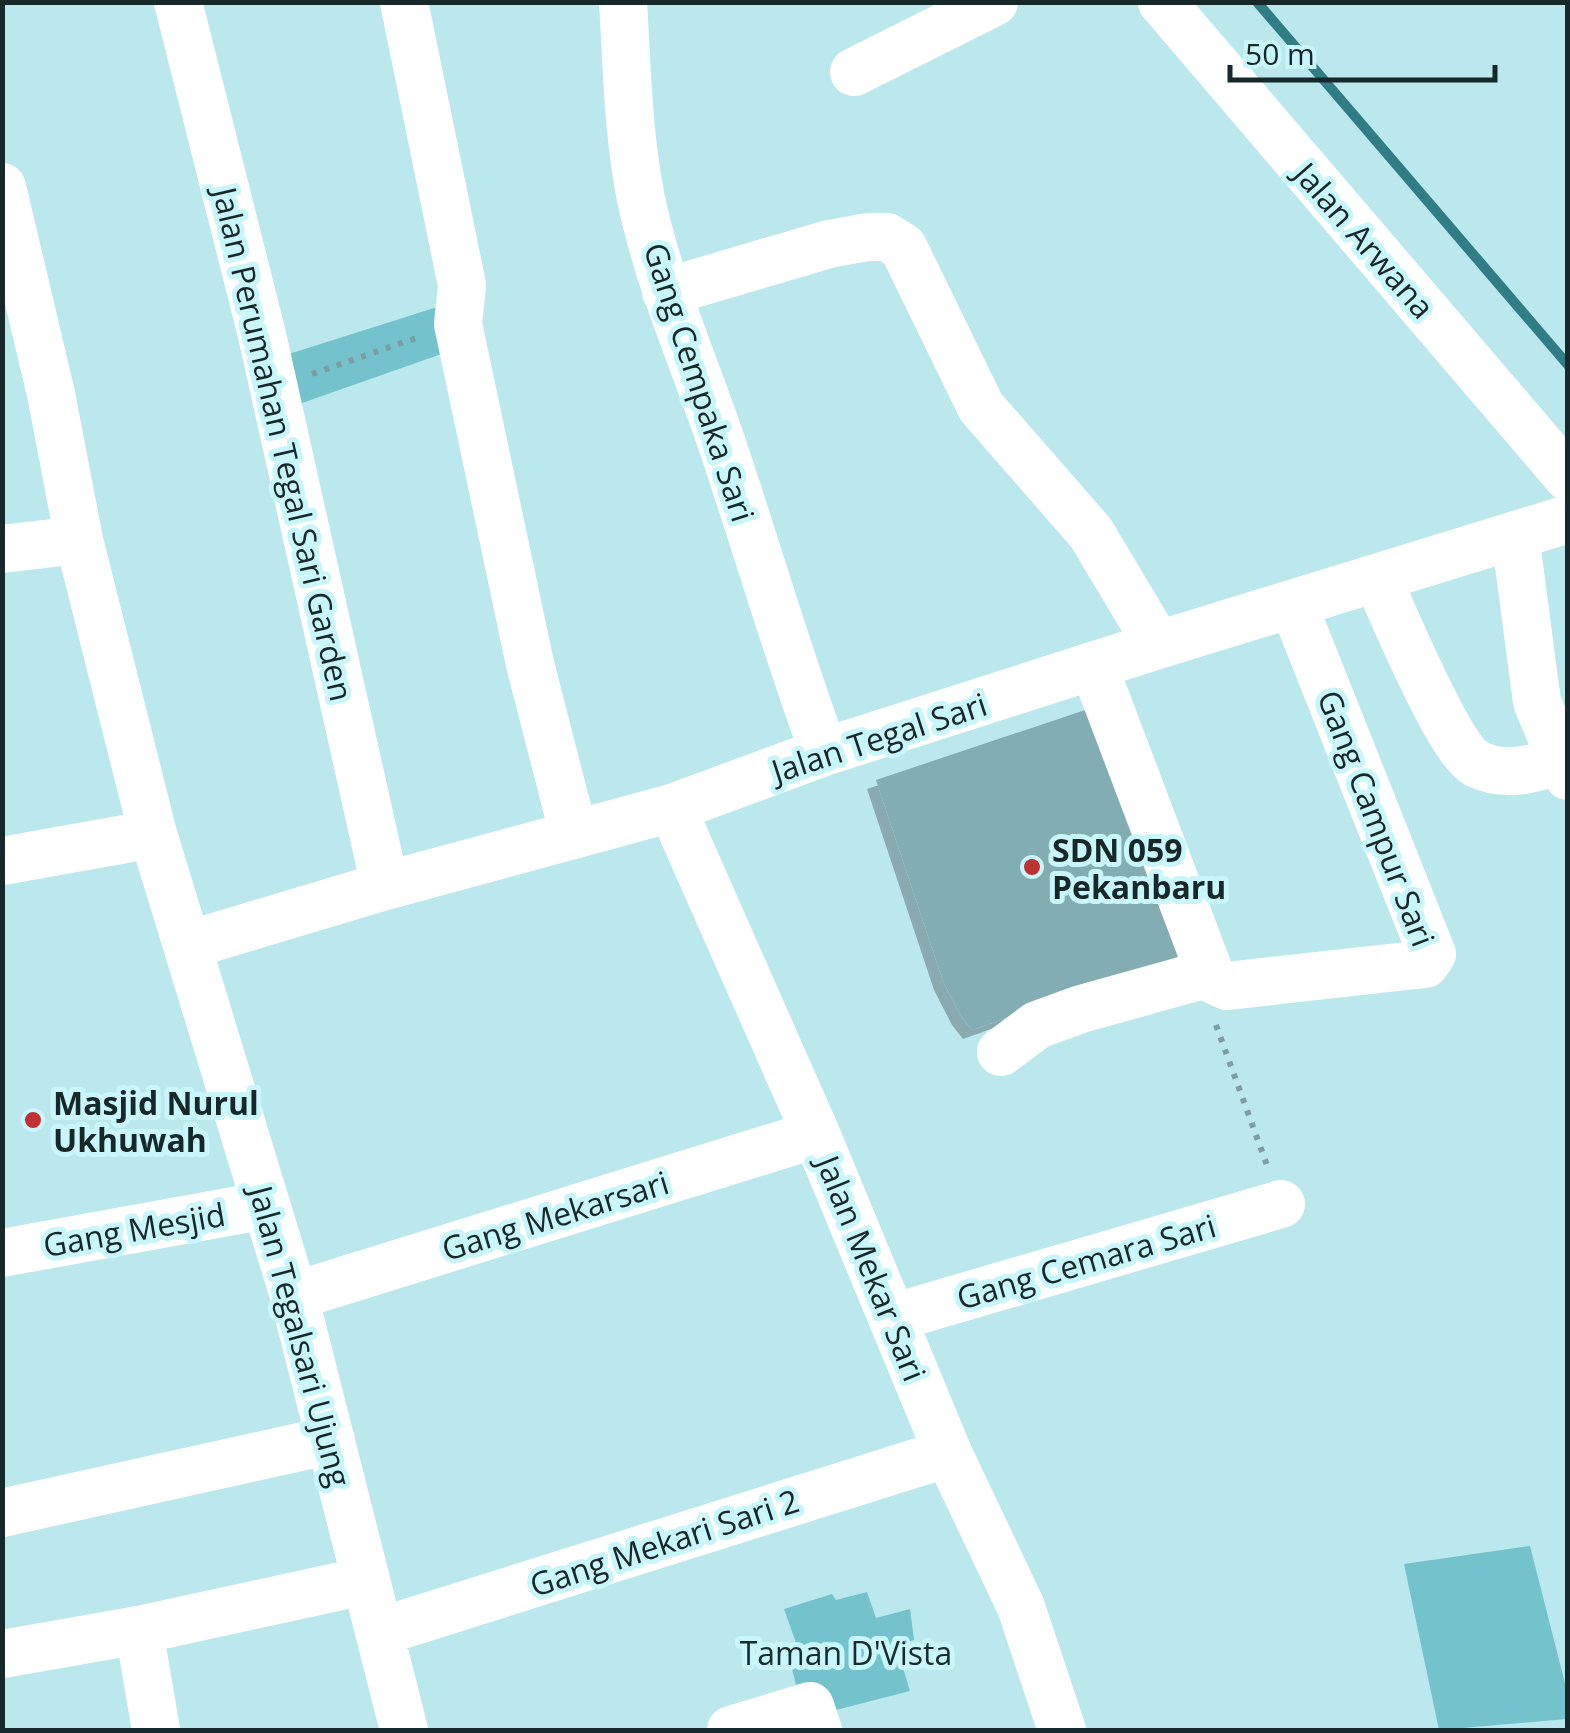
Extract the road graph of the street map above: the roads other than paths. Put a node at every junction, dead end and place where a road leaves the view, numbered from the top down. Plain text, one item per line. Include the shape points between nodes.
1 (178, 2) edge
2 (404, 2) edge
3 (623, 2) edge
4 (994, 2) edge
5 (1162, 2) edge
6 (854, 72) dead end
7 (2, 187) edge
8 (666, 292) junction
9 (1568, 477) edge
10 (1568, 519) edge
11 (1514, 535) junction
12 (79, 540) junction
13 (2, 549) edge
14 (1377, 578) junction
15 (1293, 604) junction
16 (1158, 645) junction
17 (1094, 667) junction
18 (824, 752) junction
19 (1564, 768) edge
20 (672, 808) junction
21 (153, 834) junction
22 (574, 835) junction
23 (2, 861) edge
24 (385, 886) junction
25 (188, 945) junction
26 (1203, 975) junction
27 (1001, 1052) dead end
28 (816, 1134) junction
29 (1281, 1204) road end
30 (266, 1205) junction
31 (2, 1253) edge
32 (294, 1296) junction
33 (892, 1318) junction
34 (331, 1440) junction
35 (948, 1453) junction
36 (2, 1513) edge
37 (364, 1581) junction
38 (139, 1630) junction
39 (379, 1632) junction
40 (2, 1654) edge
41 (156, 1730) edge
42 (404, 1730) edge
43 (730, 1730) edge
44 (818, 1730) edge
45 (1062, 1730) edge

1 - 24 street, Jalan Perumahan Tegal Sari Garden via 274,387
2 - 22 street via 462,286 458,324 530,664
3 - 8 street, Gang Cempaka Sari via 640,197
4 - 6 street
5 - 9 street, Jalan Arwana
7 - 12 street, Jalan Tegalsari Ujung
8 - 16 street via 829,244 868,237 902,247 981,407 1092,534
8 - 18 street, Gang Cempaka Sari
10 - 11 street, Jalan Tegal Sari
11 - 14 street, Jalan Tegal Sari
11 - 19 street via 1537,702
12 - 13 street
12 - 21 street, Jalan Tegalsari Ujung
14 - 15 street, Jalan Tegal Sari
14 - 19 street via 1444,719 1473,762 1498,771
15 - 16 street, Jalan Tegal Sari
15 - 26 street, Gang Campur Sari via 1432,958 1426,964 1226,986
16 - 17 street, Jalan Tegal Sari
17 - 18 street, Jalan Tegal Sari
17 - 26 street
18 - 20 street, Jalan Tegal Sari
20 - 22 street, Jalan Tegal Sari
20 - 28 street, Jalan Mekar Sari
21 - 23 street
21 - 25 street, Jalan Tegalsari Ujung
22 - 24 street, Jalan Tegal Sari
24 - 25 street, Jalan Tegal Sari
25 - 30 street, Jalan Tegalsari Ujung
26 - 27 street via 1037,1025
28 - 32 street, Gang Mekarsari
28 - 33 street, Jalan Mekar Sari
29 - 33 street, Gang Cemara Sari
30 - 31 street, Gang Mesjid
30 - 32 street, Jalan Tegalsari Ujung
32 - 34 street, Jalan Tegalsari Ujung
33 - 35 street, Jalan Mekar Sari
34 - 36 street
34 - 37 street, Jalan Tegalsari Ujung
35 - 39 street, Gang Mekari Sari 2
35 - 45 street, Jalan Mekar Sari via 1020,1607
37 - 38 street
37 - 39 street, Jalan Tegalsari Ujung
38 - 40 street
38 - 41 street
39 - 42 street, Jalan Tegalsari Ujung
43 - 44 street via 810,1706

